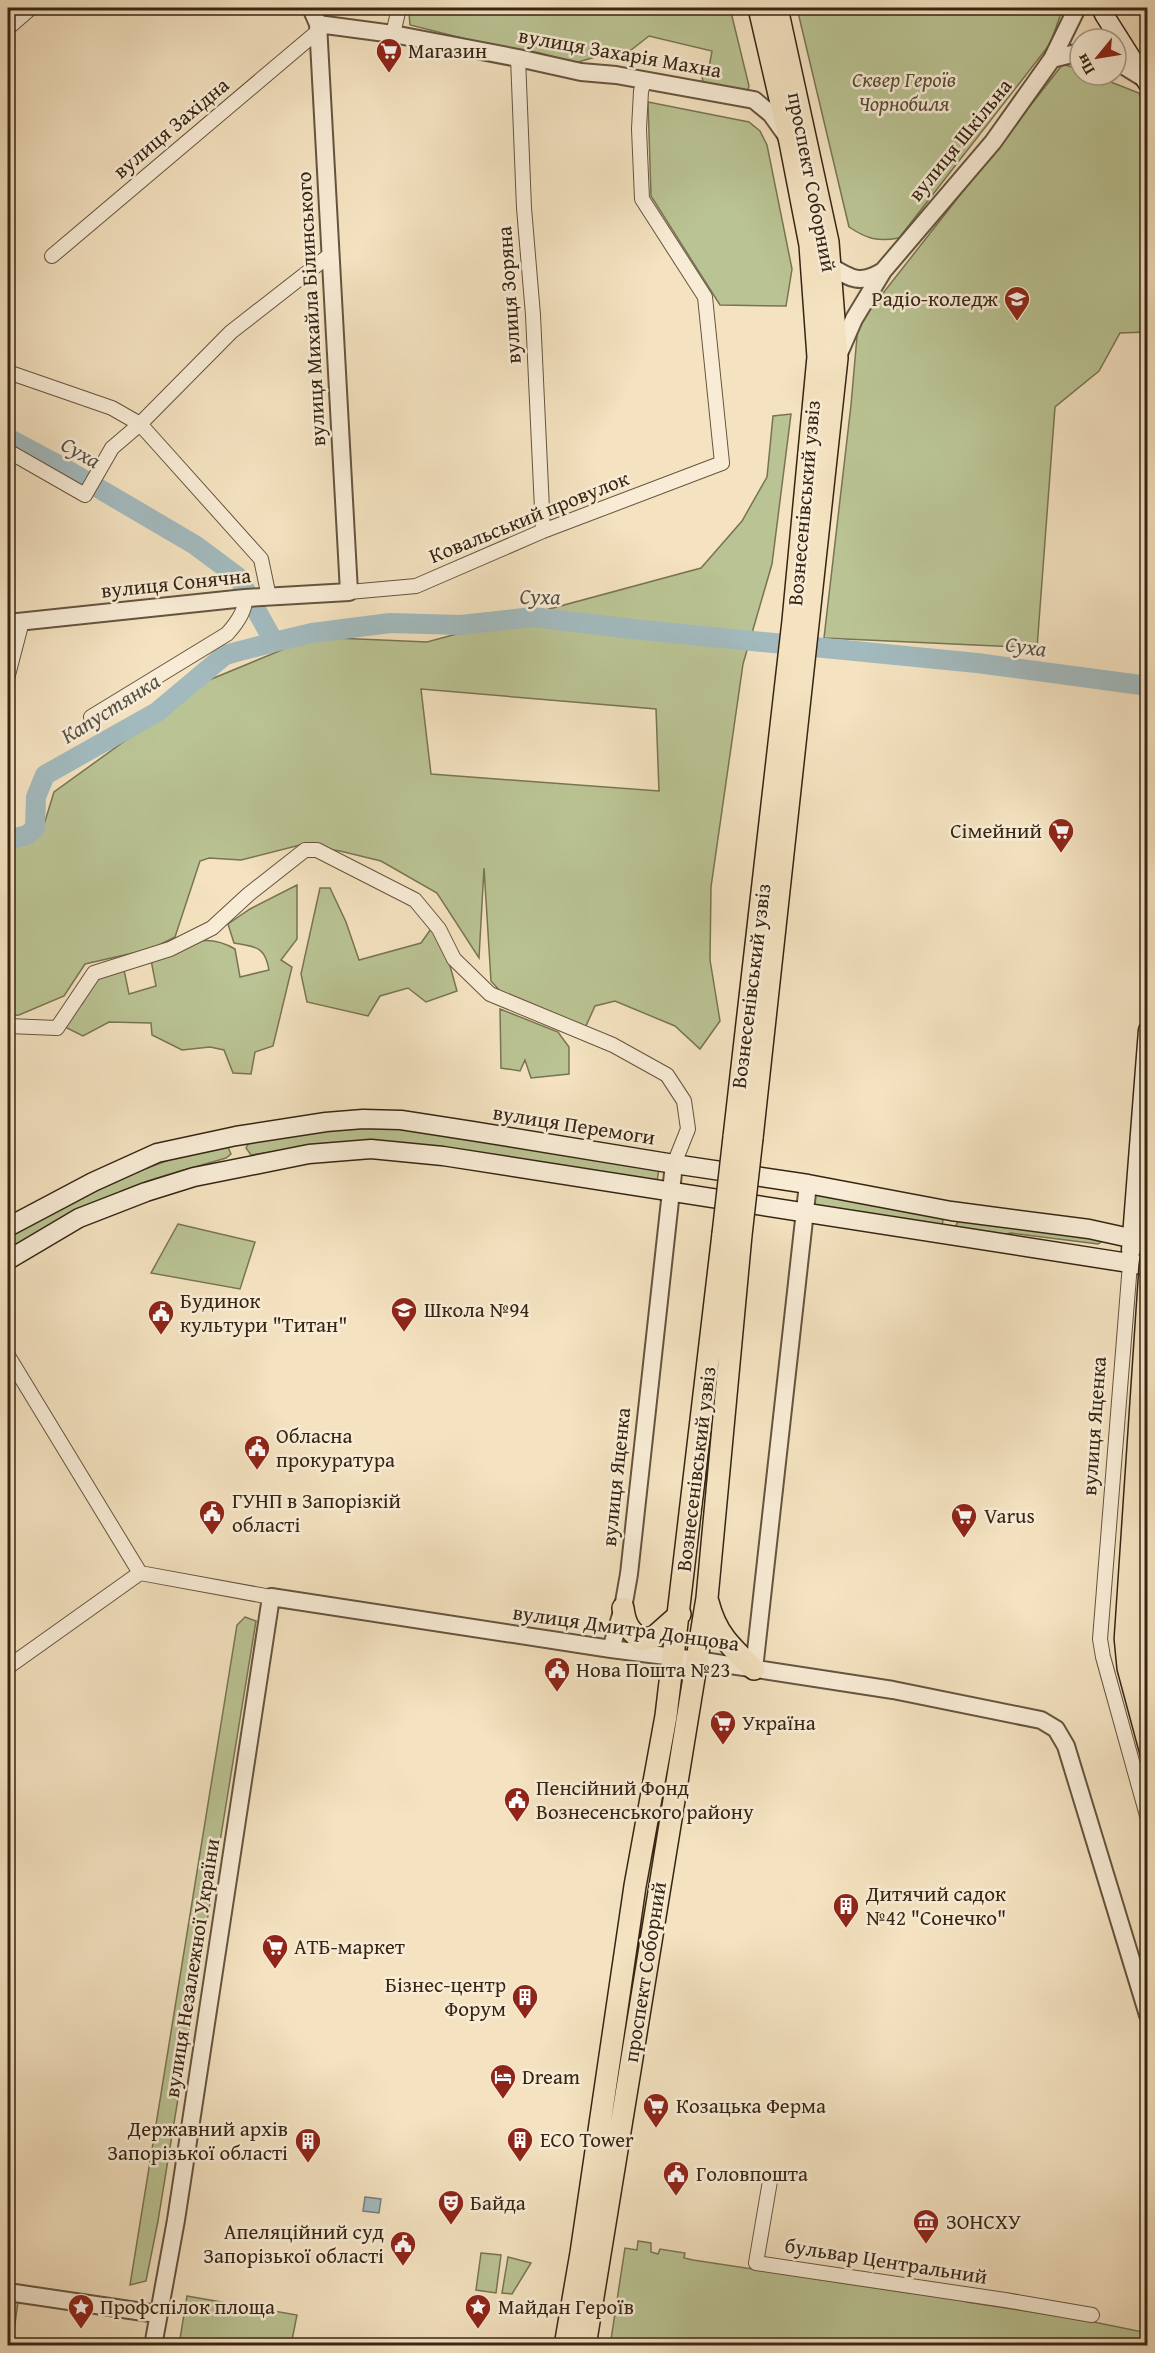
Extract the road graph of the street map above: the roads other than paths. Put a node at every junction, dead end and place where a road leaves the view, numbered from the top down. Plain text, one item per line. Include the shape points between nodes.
1 (31, 8) edge
2 (311, 8) edge
3 (399, 8) edge
4 (759, 8) edge
5 (777, 8) edge
6 (1077, 8) edge
7 (1101, 8) edge
8 (8, 28) edge
9 (317, 28) junction
10 (393, 34) junction
11 (1068, 55) edge
12 (518, 58) junction
13 (1053, 59) junction
14 (772, 67) junction
15 (1128, 69) edge
16 (644, 82) junction
17 (1146, 82) edge
18 (754, 100) junction
19 (790, 142) junction
20 (331, 254) junction
21 (52, 256) dead end
22 (830, 266) junction
23 (883, 271) junction
24 (827, 358) junction
25 (8, 372) edge
26 (140, 424) junction
27 (8, 452) edge
28 (543, 531) junction
29 (349, 592) junction
30 (258, 597) junction
31 (12, 623) edge
32 (8, 675) edge
33 (90, 717) dead end
34 (8, 1026) edge
35 (1148, 1030) edge
36 (236, 1136) junction
37 (674, 1164) junction
38 (241, 1167) junction
39 (808, 1184) junction
40 (669, 1193) junction
41 (951, 1210) junction
42 (806, 1211) junction
43 (8, 1227) edge
44 (732, 1234) junction
45 (949, 1236) junction
46 (1140, 1240) edge
47 (8, 1260) edge
48 (1139, 1265) edge
49 (8, 1356) edge
50 (140, 1573) junction
51 (272, 1597) junction
52 (707, 1598) junction
53 (622, 1608) junction
54 (680, 1614) junction
55 (641, 1640) junction
56 (611, 1650) junction
57 (674, 1657) junction
58 (697, 1660) junction
59 (8, 1667) edge
60 (754, 1669) junction
61 (1148, 1819) edge
62 (1148, 2015) edge
63 (770, 2181) dead end
64 (595, 2225) junction
65 (8, 2292) edge
66 (157, 2314) junction
67 (1092, 2315) dead end
68 (153, 2346) edge
69 (565, 2346) edge
70 (585, 2346) edge

1 - 8 street
2 - 9 street
3 - 10 street
4 - 14 main road, проспект Соборний
5 - 22 main road, проспект Соборний
6 - 13 street, вулиця Шкільна
7 - 17 main road
9 - 10 street, вулиця Захарія Махна
9 - 20 street, вулиця Михайла Білинського
9 - 21 street, вулиця Західна
10 - 12 street, вулиця Захарія Махна
11 - 13 street
12 - 16 street, вулиця Захарія Махна
12 - 28 street, вулиця Зоряна
13 - 23 street, вулиця Шкільна via 993,142
14 - 18 street via 763,94
14 - 19 main road, проспект Соборний
15 - 17 street
16 - 18 street, вулиця Захарія Махна
16 - 28 street, Ковальський провулок via 639,129 642,199 705,297 722,463
18 - 19 street via 771,114
19 - 24 main road, проспект Соборний
20 - 26 street via 231,332
20 - 29 street, вулиця Михайла Білинського
22 - 23 street via 859,280
22 - 24 main road, проспект Соборний
23 - 24 street, вулиця Шкільна
24 - 44 main road, Вознесенівський узвіз, bridge
25 - 26 street via 112,408
26 - 27 street via 112,448 85,495
26 - 30 street via 261,559
28 - 29 street, Ковальський провулок via 416,586
29 - 30 street, вулиця Сонячна
30 - 31 street, вулиця Сонячна
30 - 33 street via 245,605 227,634
31 - 32 street via 21,629
34 - 37 street via 57,1028 94,973 170,949 212,928 305,850 317,850 415,900 439,929 454,959 490,994 613,1045 668,1075 684,1101 688,1129
35 - 46 main road, вулиця Яценка
36 - 37 main road, вулиця Перемоги via 326,1122 402,1120
36 - 38 main road
36 - 43 main road, вулиця Перемоги via 157,1153
37 - 39 main road, вулиця Перемоги
37 - 40 street, вулиця Яценка
38 - 40 main road via 309,1154 371,1149 443,1156
38 - 47 main road via 194,1177 78,1218
39 - 41 main road, вулиця Перемоги
39 - 42 street
40 - 42 main road
40 - 53 street, вулиця Яценка via 630,1566
41 - 45 main road
41 - 46 main road, вулиця Перемоги
42 - 45 main road
42 - 60 street
44 - 52 main road, Вознесенівський узвіз
44 - 54 main road, Вознесенівський узвіз
45 - 48 main road
46 - 48 main road, вулиця Яценка
48 - 61 street, вулиця Яценка via 1100,1639
49 - 50 street
50 - 51 street, вулиця Дмитра Донцова
50 - 59 street
51 - 56 street, вулиця Дмитра Донцова
51 - 66 street, вулиця Незалежної України via 176,2220
52 - 58 main road, проспект Соборний
52 - 60 main road via 721,1634
53 - 55 main road via 625,1623
53 - 56 street, вулиця Яценка
54 - 55 main road via 654,1637
54 - 57 main road, проспект Соборний
55 - 56 street
56 - 57 street, вулиця Дмитра Донцова
57 - 58 street, вулиця Дмитра Донцова
57 - 64 main road, проспект Соборний via 635,1886
58 - 60 street, вулиця Дмитра Донцова
58 - 64 main road, проспект Соборний
60 - 62 street, вулиця Дмитра Донцова via 893,1690 1041,1720 1056,1729 1066,1746
63 - 67 street, бульвар Центральний via 756,2263
64 - 69 main road, проспект Соборний
64 - 70 main road, проспект Соборний
65 - 66 street
66 - 68 street, вулиця Незалежної України

